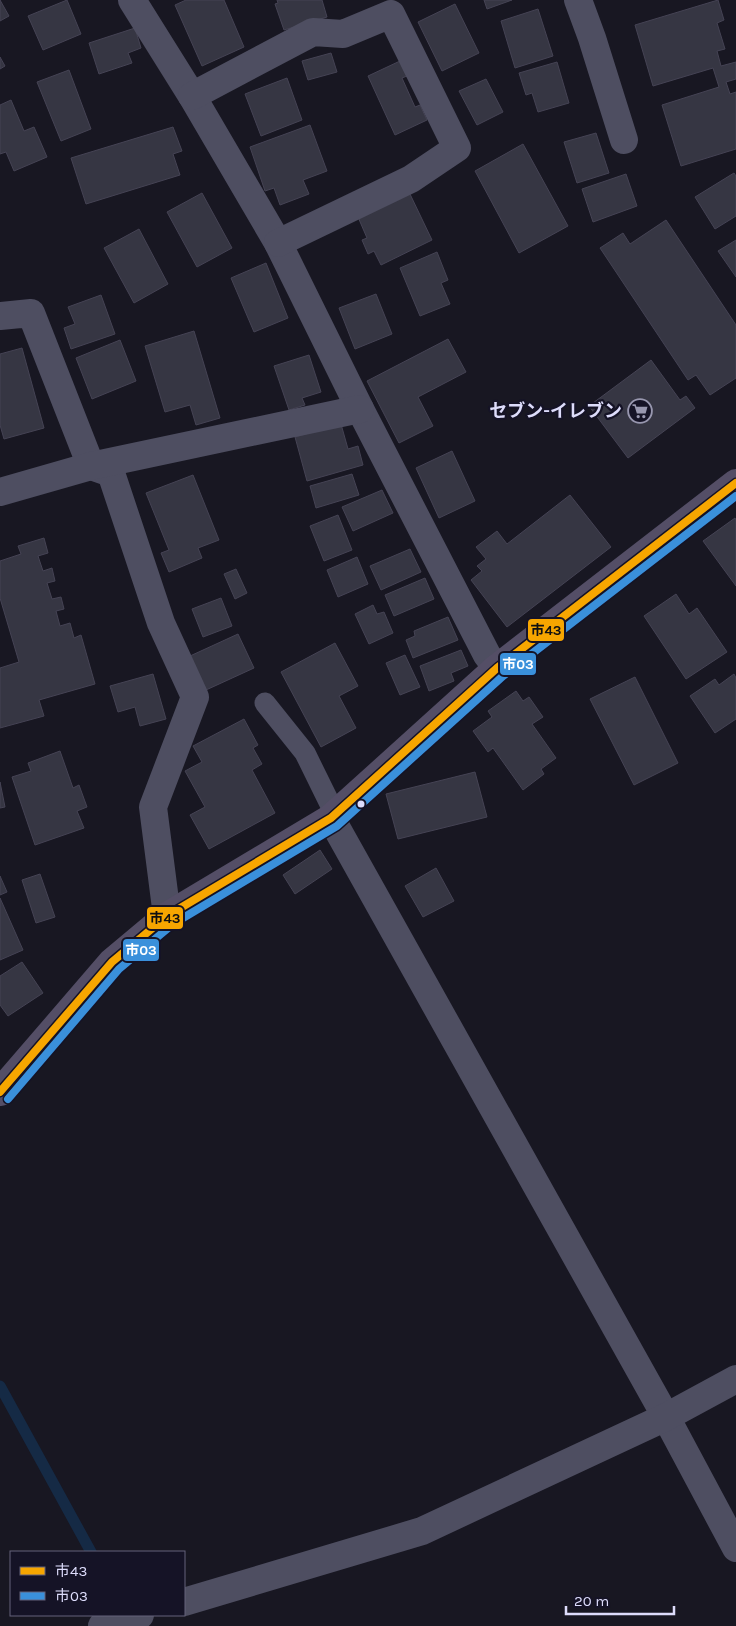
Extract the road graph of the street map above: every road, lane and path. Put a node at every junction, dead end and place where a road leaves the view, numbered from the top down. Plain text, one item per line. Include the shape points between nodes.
1 (132, 0) edge
2 (578, 0) edge
3 (192, 96) junction
4 (624, 140) dead end
5 (278, 243) junction
6 (0, 316) edge
7 (360, 409) junction
8 (91, 466) junction
9 (736, 483) edge
10 (0, 492) edge
11 (498, 668) junction
12 (265, 702) dead end
13 (333, 816) junction
14 (167, 916) junction
15 (0, 1092) edge
16 (736, 1379) edge
17 (666, 1416) junction
18 (736, 1548) edge
19 (185, 1602) edge
20 (137, 1616) edge
21 (102, 1626) edge

1 - 3 street
2 - 4 street
3 - 5 street
3 - 5 street via 314,32 343,34 391,14 457,148 411,179
5 - 7 street
6 - 8 street via 31,313
7 - 8 street
7 - 11 street via 487,655
8 - 10 street
8 - 14 street via 111,473 161,623 195,696 153,807
9 - 11 main road
11 - 13 main road
12 - 13 lane via 305,753
13 - 14 main road
13 - 17 street
14 - 15 main road via 112,962
16 - 17 street
17 - 18 street
17 - 19 street via 422,1531
20 - 21 street

